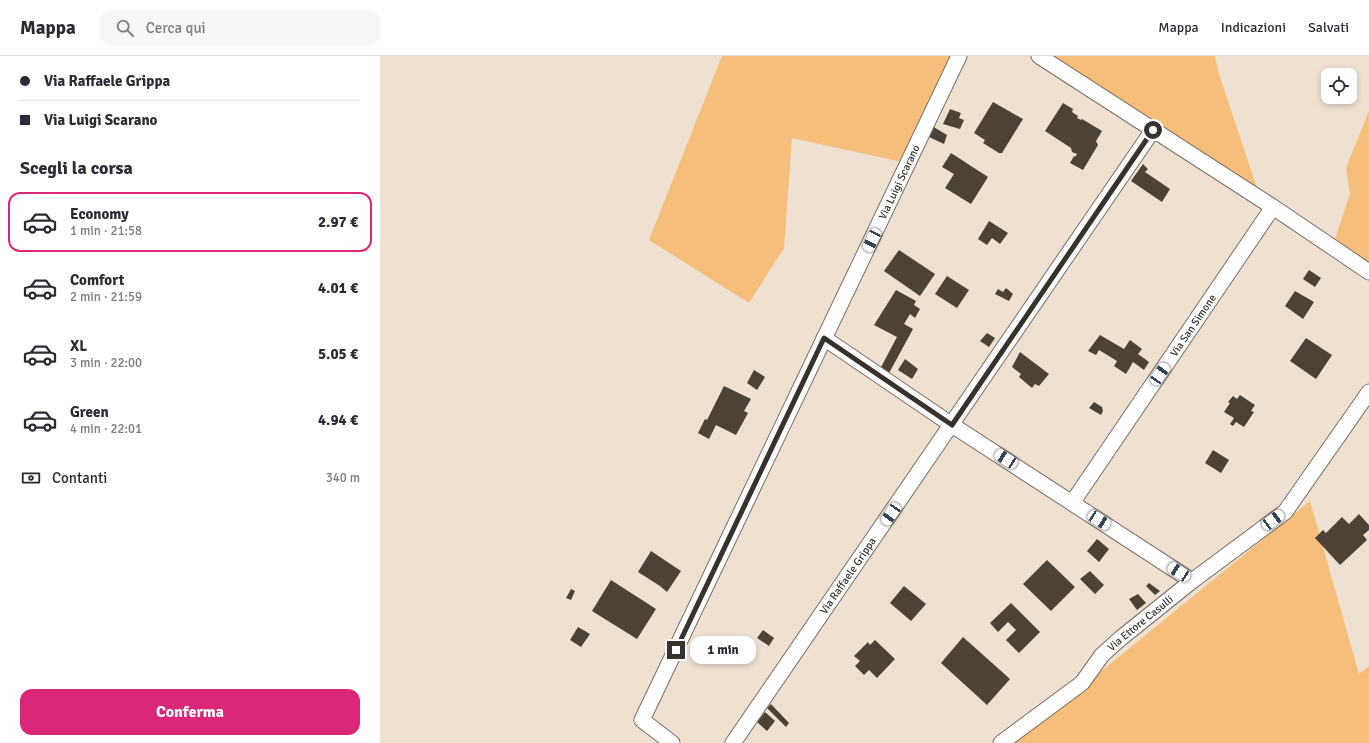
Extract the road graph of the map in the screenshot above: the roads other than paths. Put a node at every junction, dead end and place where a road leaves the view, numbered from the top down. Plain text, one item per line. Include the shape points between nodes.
1 (959, 56) edge
2 (1039, 56) edge
3 (1153, 130) junction
4 (1273, 207) junction
5 (1369, 272) edge
6 (824, 338) junction
7 (1369, 392) edge
8 (952, 425) junction
9 (1072, 503) junction
10 (1192, 580) junction
11 (672, 743) edge
12 (733, 743) edge
13 (1001, 743) edge

1 - 6 street, Via Luigi Scarano
2 - 3 street
3 - 4 street
3 - 8 street, Via Raffaele Grippa
4 - 5 street
4 - 9 street, Via San Simone
6 - 8 street
6 - 11 street, Via Luigi Scarano via 642,720
7 - 10 street, Via Ettore Casulli via 1285,512
8 - 9 street
8 - 12 street, Via Raffaele Grippa
9 - 10 street
10 - 13 street, Via Ettore Casulli via 1102,655 1082,683

